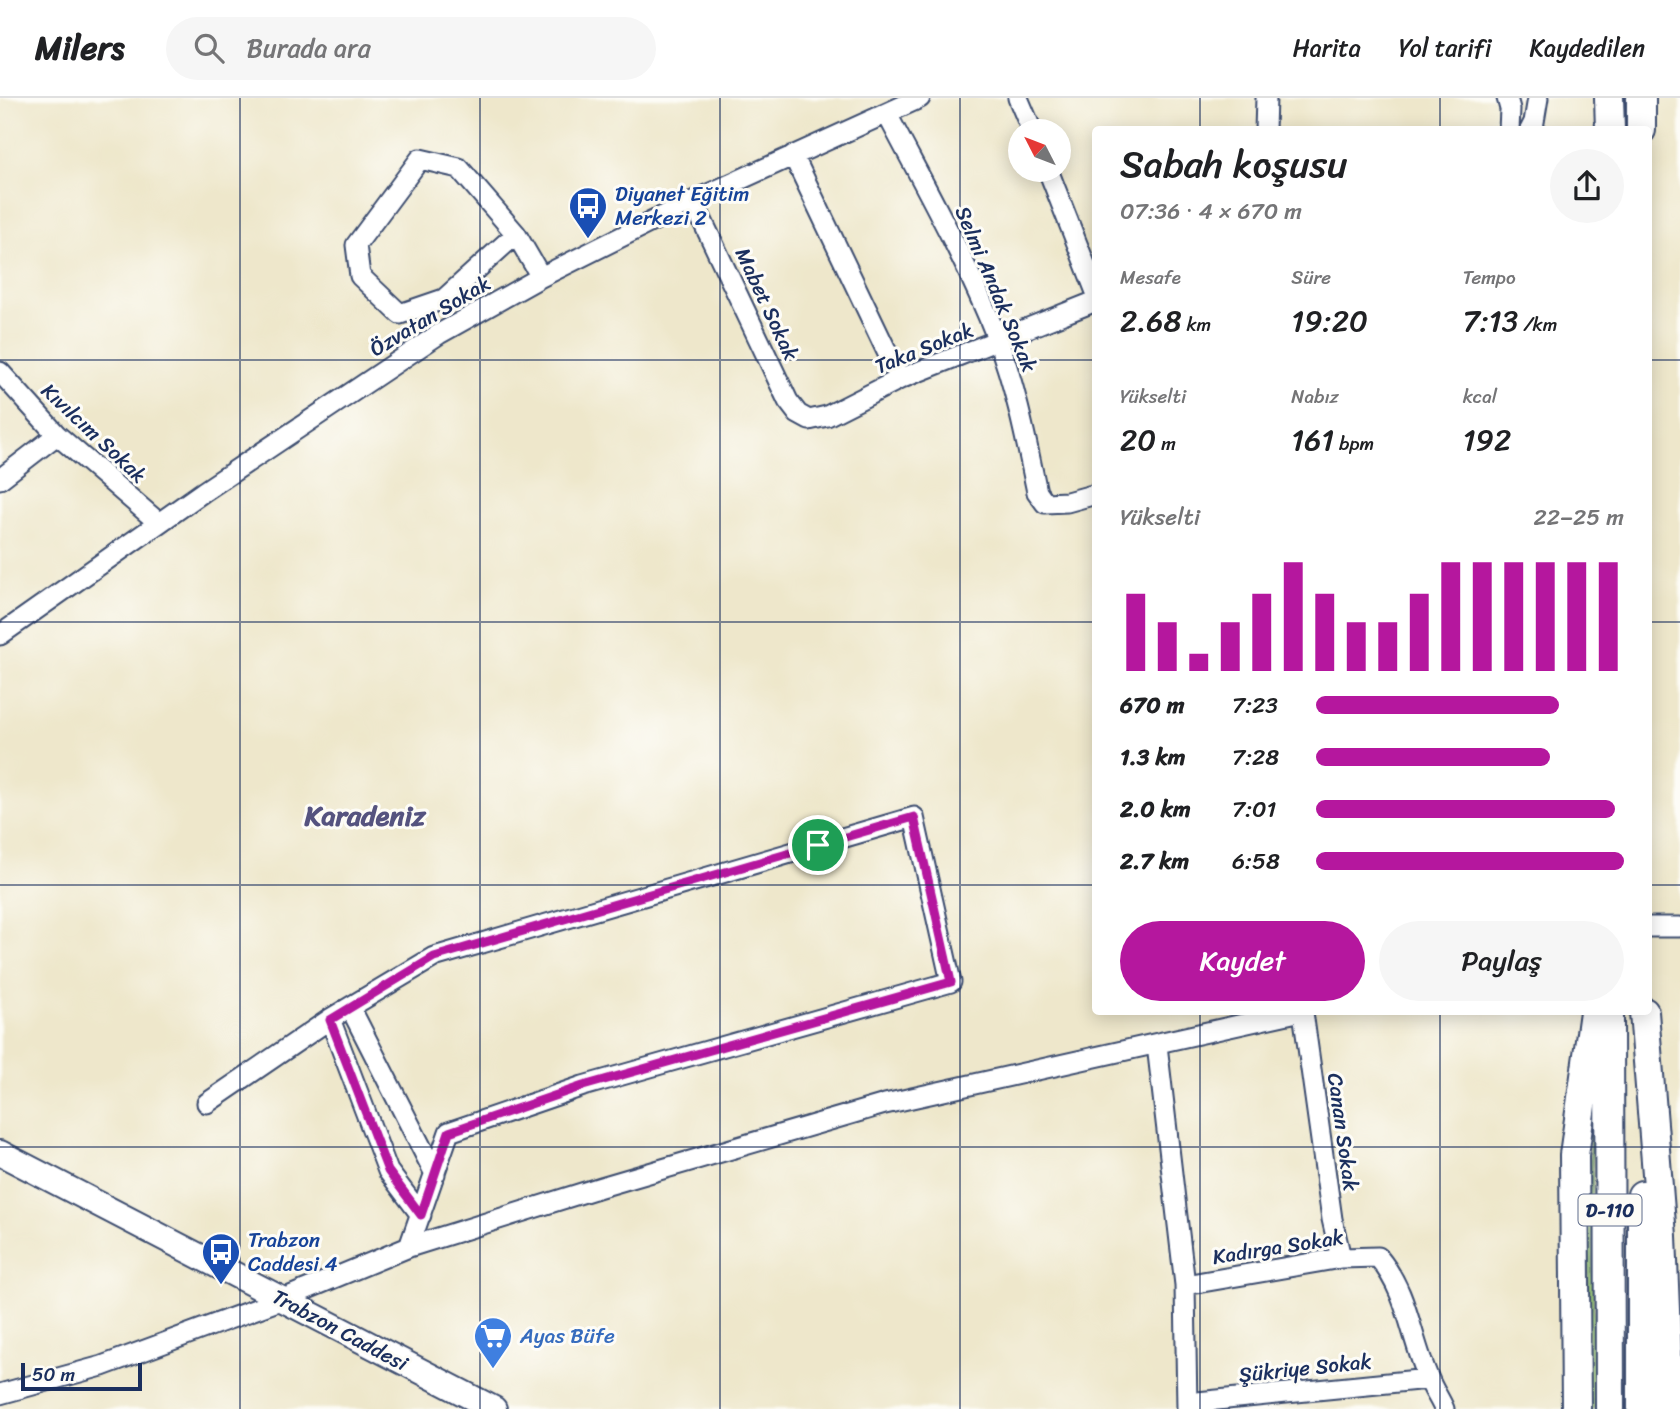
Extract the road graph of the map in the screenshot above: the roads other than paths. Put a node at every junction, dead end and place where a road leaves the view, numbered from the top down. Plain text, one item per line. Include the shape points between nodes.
1 (920, 98) edge
2 (1018, 98) edge
3 (1266, 98) edge
4 (1507, 98) edge
5 (1538, 98) edge
6 (1609, 98) edge
7 (1641, 98) edge
8 (887, 114) junction
9 (1027, 119) edge
10 (1265, 126) edge
11 (1509, 126) edge
12 (1532, 126) edge
13 (1610, 126) edge
14 (1641, 126) edge
15 (793, 155) junction
16 (1055, 182) edge
17 (693, 201) junction
18 (516, 234) junction
19 (1088, 242) edge
20 (1092, 267) edge
21 (541, 277) junction
22 (1092, 302) edge
23 (998, 342) junction
24 (0, 372) edge
25 (900, 379) junction
26 (809, 420) joint
27 (57, 435) junction
28 (0, 479) edge
29 (1092, 495) edge
30 (159, 523) junction
31 (0, 635) edge
32 (1652, 927) edge
33 (1680, 927) edge
34 (350, 1007) junction
35 (1284, 1015) edge
36 (1303, 1015) edge
37 (1594, 1015) edge
38 (1609, 1015) edge
39 (1643, 1015) edge
40 (1643, 1015) edge
41 (330, 1020) junction
42 (1157, 1045) junction
43 (206, 1103) dead end
44 (0, 1153) edge
45 (435, 1174) junction
46 (421, 1215) junction
47 (408, 1247) junction
48 (1341, 1258) junction
49 (1185, 1284) junction
50 (283, 1299) junction
51 (1428, 1379) junction
52 (0, 1394) edge
53 (1187, 1406) edge
54 (494, 1409) edge
55 (1444, 1409) edge
56 (1576, 1409) edge
57 (1610, 1409) edge
58 (1642, 1409) edge
59 (1669, 1409) edge

1 - 8 street, Özvatan Sokak
2 - 9 street
3 - 10 street
4 - 11 street
5 - 12 street
6 - 13 highway
7 - 14 highway
8 - 15 street, Özvatan Sokak
8 - 23 street, Selmi Andak Sokak via 947,229
15 - 17 street, Özvatan Sokak
15 - 25 street
16 - 19 street
17 - 21 street, Özvatan Sokak
17 - 26 street, Mabet Sokak via 788,401
18 - 18 street via 444,299 400,314 360,276 356,245 420,159 459,168
18 - 21 street
19 - 20 street
21 - 30 street, Özvatan Sokak via 439,334
22 - 23 street, Taka Sokak
23 - 25 street, Taka Sokak
23 - 29 street, Selmi Andak Sokak via 1017,399 1037,492 1045,503
24 - 27 street, Kıvılcım Sokak
25 - 26 street, Taka Sokak via 827,416
27 - 28 street
27 - 30 street, Kıvılcım Sokak
30 - 31 street, Özvatan Sokak
32 - 33 street
34 - 41 street
34 - 45 street
34 - 45 street via 434,957 914,817 951,982 583,1086 449,1132
35 - 42 street
36 - 48 street, Canan Sokak
37 - 56 highway via 1574,1155
38 - 57 highway, D-110
39 - 58 highway, D-110
40 - 59 highway via 1662,1237
41 - 43 street
41 - 46 street via 388,1171
42 - 47 street via 885,1104
42 - 49 street
44 - 50 main road, Trabzon Caddesi
45 - 46 street
46 - 47 street
47 - 50 street
48 - 49 street, Kadırga Sokak
48 - 51 street, Kadırga Sokak via 1378,1257 1393,1275
49 - 53 street
50 - 52 street via 102,1366
50 - 54 main road, Trabzon Caddesi
51 - 53 street, Şükriye Sokak
51 - 55 street

